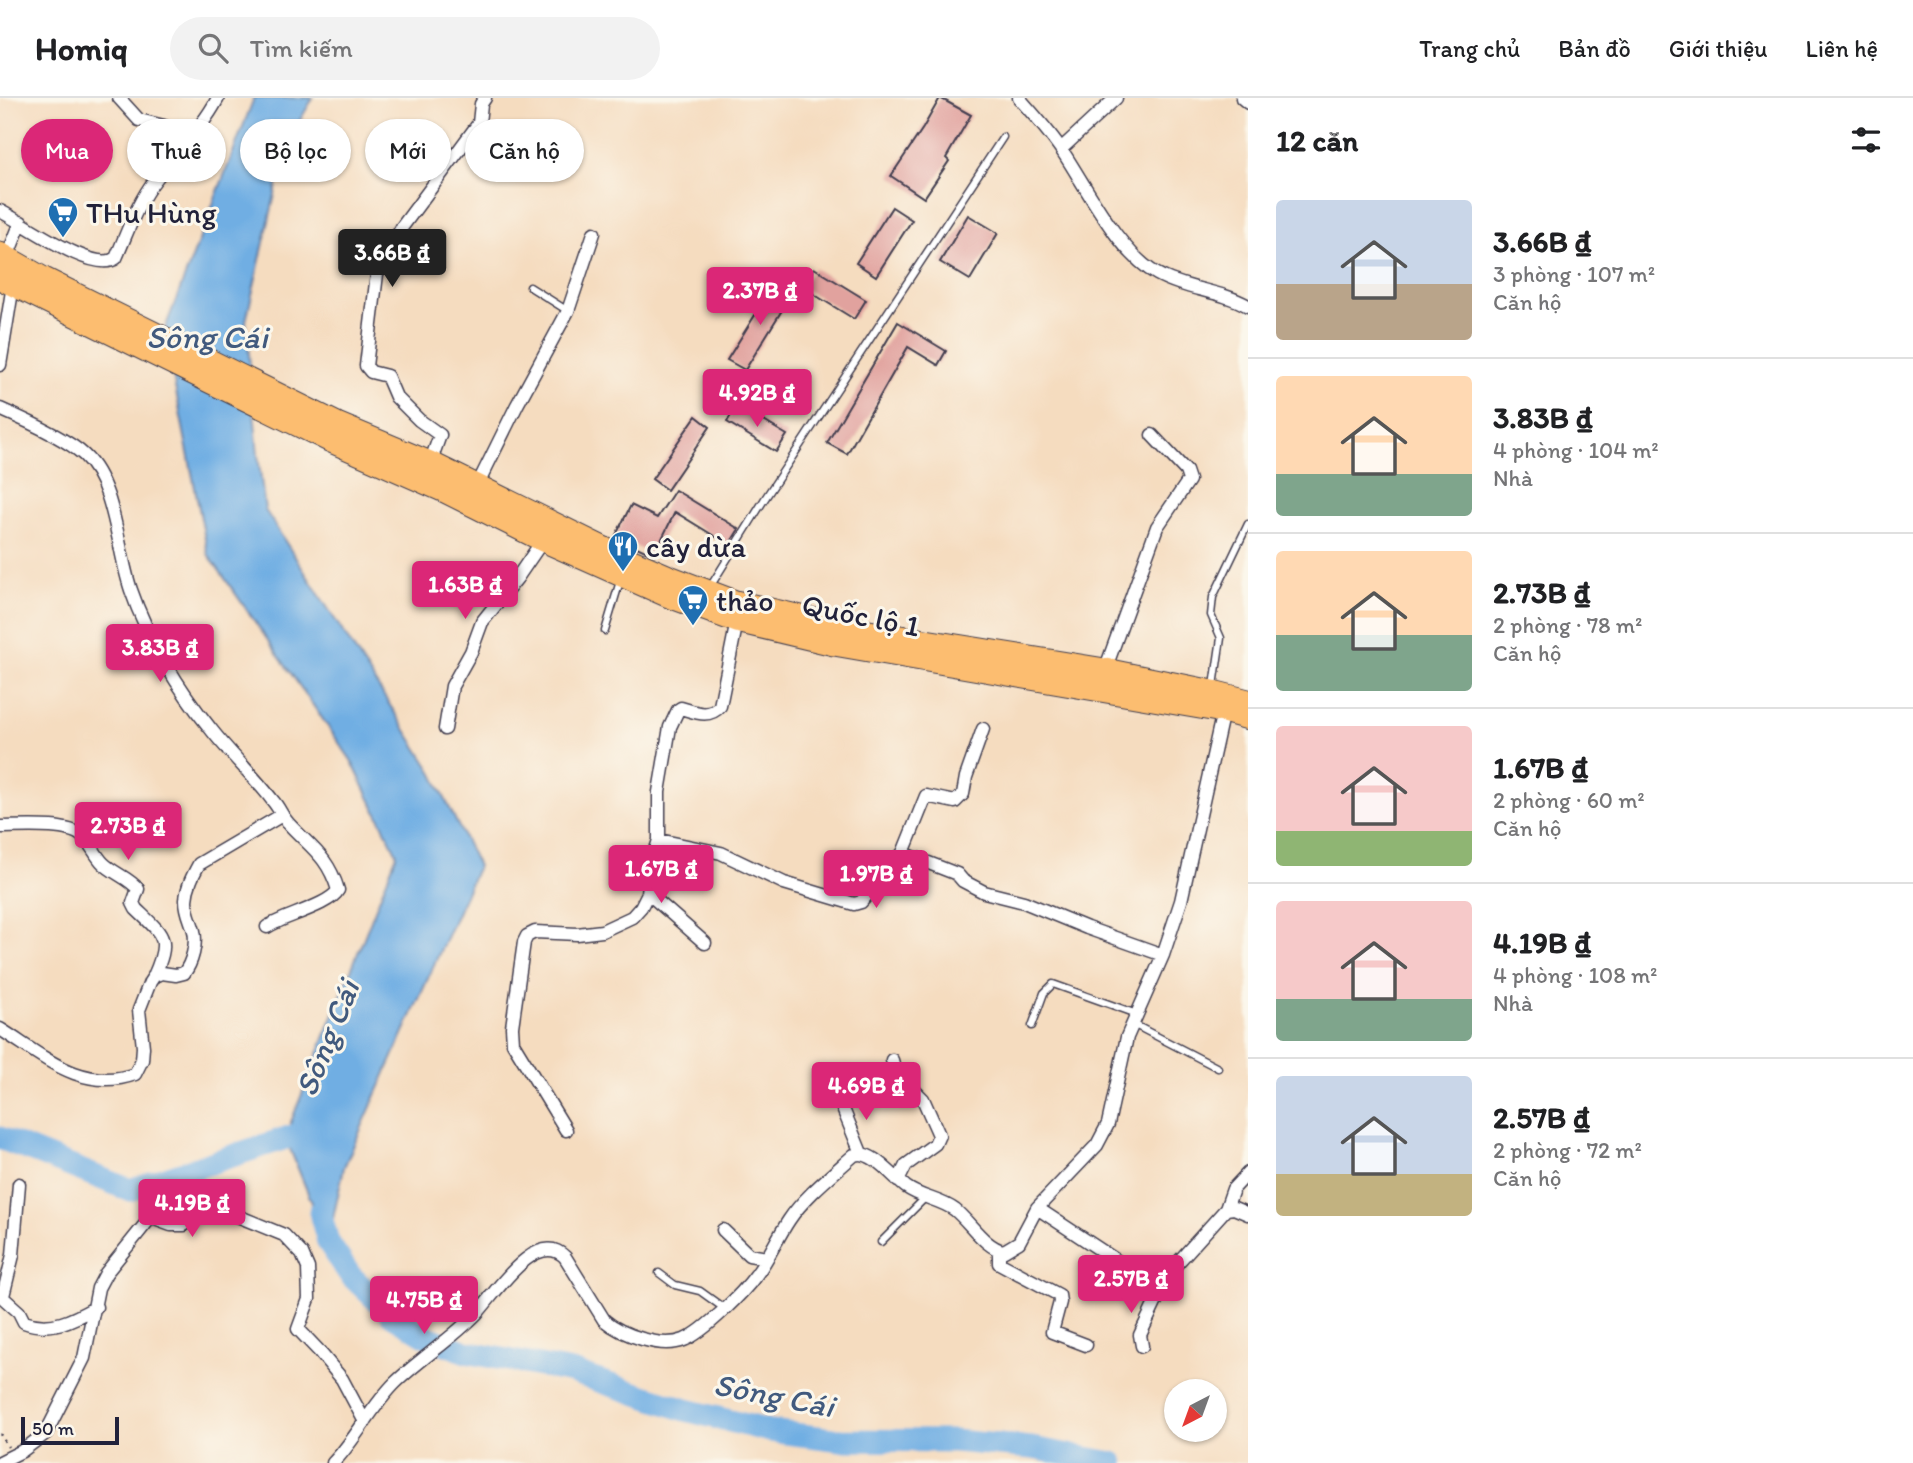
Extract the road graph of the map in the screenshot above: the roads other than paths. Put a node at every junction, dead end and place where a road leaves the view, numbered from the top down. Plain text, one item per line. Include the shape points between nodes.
1 (119, 98) edge
2 (218, 98) edge
3 (485, 98) edge
4 (1019, 98) edge
5 (1116, 98) edge
6 (1242, 98) edge
7 (1248, 103) edge
8 (138, 119) edge
9 (205, 119) edge
10 (1003, 137) dead end
11 (1061, 149) junction
12 (154, 182) edge
13 (0, 211) edge
14 (21, 222) junction
15 (594, 233) dead end
16 (5, 269) edge
17 (530, 287) dead end
18 (1248, 306) edge
19 (568, 310) junction
20 (0, 365) edge
21 (0, 409) edge
22 (333, 432) junction
23 (1152, 435) dead end
24 (430, 463) junction
25 (477, 486) junction
26 (1248, 524) edge
27 (543, 540) junction
28 (622, 576) junction
29 (708, 592) junction
30 (737, 621) junction
31 (605, 632) dead end
32 (1105, 670) junction
33 (1218, 701) junction
34 (1248, 701) edge
35 (1248, 718) edge
36 (445, 729) dead end
37 (983, 729) dead end
38 (282, 815) junction
39 (0, 827) edge
40 (659, 840) junction
41 (903, 853) junction
42 (648, 893) junction
43 (267, 927) dead end
44 (705, 943) dead end
45 (1163, 955) junction
46 (154, 976) junction
47 (1135, 1019) junction
48 (1032, 1026) dead end
49 (0, 1029) edge
50 (892, 1060) dead end
51 (1218, 1068) dead end
52 (841, 1104) dead end
53 (566, 1130) dead end
54 (860, 1153) junction
55 (1248, 1173) edge
56 (898, 1181) junction
57 (19, 1184) dead end
58 (926, 1197) junction
59 (1037, 1208) junction
60 (1226, 1209) junction
61 (1248, 1214) edge
62 (723, 1230) dead end
63 (881, 1242) dead end
64 (999, 1251) junction
65 (767, 1258) junction
66 (659, 1273) dead end
67 (1156, 1282) junction
68 (2, 1296) edge
69 (96, 1307) junction
70 (725, 1308) junction
71 (1086, 1345) dead end
72 (1142, 1346) dead end
73 (365, 1422) junction
74 (26, 1457) edge
75 (0, 1462) edge
76 (333, 1463) edge

1 - 8 street
2 - 9 street
3 - 24 street via 479,123 402,228 379,268 368,331 366,366 387,376 396,397 440,435
4 - 11 street
5 - 11 street
6 - 7 street
10 - 29 lane
11 - 18 street via 1139,261 1175,282
12 - 14 street via 111,261 98,262 66,249
13 - 14 street
14 - 16 street
15 - 19 street
16 - 20 street
16 - 22 highway
17 - 19 lane
19 - 25 street
21 - 38 street via 85,456 105,491 132,593 158,649 210,728
22 - 24 highway, Quốc lộ 1
22 - 27 highway, Quốc lộ 1
23 - 32 street via 1189,480 1157,527
24 - 25 highway, Quốc lộ 1
25 - 29 highway, Quốc lộ 1 via 610,551
26 - 33 lane via 1213,597 1211,615 1221,638
27 - 28 highway, Quốc lộ 1
27 - 36 street via 482,622 452,686
28 - 30 highway, Quốc lộ 1
28 - 31 lane
29 - 32 highway, Quốc lộ 1 via 863,631
30 - 33 highway, Quốc lộ 1 via 834,644
30 - 40 street via 720,706 708,715 681,708 674,717 659,792
32 - 33 highway, Quốc lộ 1
33 - 34 highway, Quốc lộ 1
33 - 35 highway, Quốc lộ 1
33 - 45 street via 1181,901
37 - 41 street via 963,794 955,802 926,796
38 - 43 street via 320,853 338,890 312,908
38 - 46 street via 199,864 186,898 195,943 189,967 184,973
39 - 46 street via 74,831 102,862 134,884 138,889 136,909 165,944
40 - 41 street via 722,853 784,883 854,904 861,902
40 - 42 street
41 - 45 street via 957,874 984,892 1024,902
42 - 44 street
42 - 53 street via 632,917 602,931 535,932 524,942 513,1043
45 - 47 street
46 - 49 street via 139,1010 143,1047 135,1074 104,1081 79,1075 41,1057
47 - 48 lane via 1053,984 1044,993
47 - 51 lane
47 - 59 street via 1105,1133
50 - 56 street via 895,1071 923,1098 939,1135 935,1144 906,1166
52 - 54 street
54 - 56 street
54 - 65 street via 796,1211
55 - 60 street via 1233,1189
56 - 58 street
57 - 68 street via 13,1255
58 - 63 lane
58 - 64 street via 955,1210
59 - 64 street via 1019,1242
59 - 67 street via 1142,1279
60 - 61 street
60 - 67 street
62 - 65 street via 749,1255
64 - 71 street via 999,1263 1059,1295 1052,1332
65 - 70 street
66 - 70 lane
67 - 72 street via 1157,1299 1140,1335
68 - 69 street via 24,1322 39,1328 74,1319
69 - 73 street via 106,1273 152,1219 184,1225 210,1209 257,1222 284,1235 302,1254 308,1268 309,1299 298,1329 342,1379
69 - 74 street via 84,1358 51,1424
70 - 73 street via 677,1342 654,1341 619,1330 604,1320 565,1257 544,1250 523,1262 476,1314 395,1384
73 - 76 street
74 - 75 street

